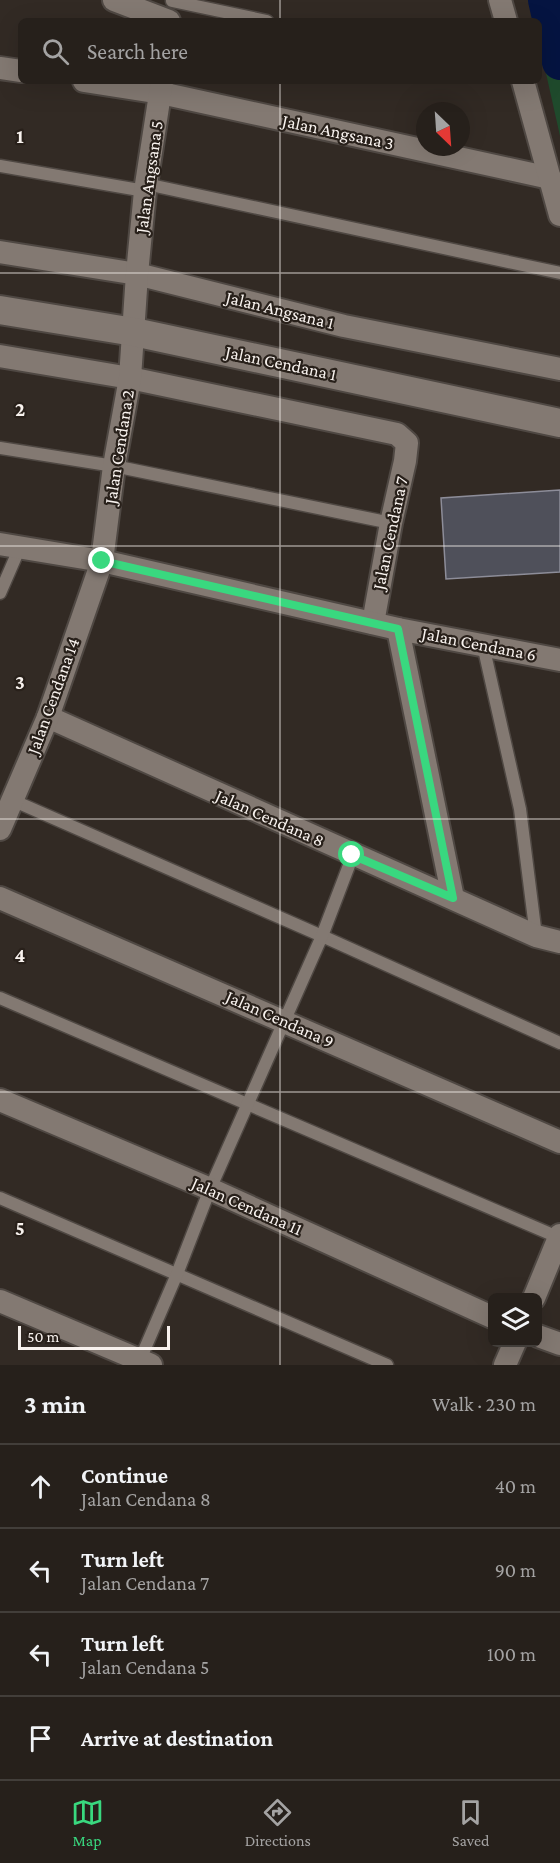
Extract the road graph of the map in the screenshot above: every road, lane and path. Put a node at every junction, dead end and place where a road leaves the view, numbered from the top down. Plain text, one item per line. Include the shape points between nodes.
1 (114, 0) edge
2 (500, 0) edge
3 (171, 11) edge
4 (238, 18) edge
5 (505, 18) edge
6 (0, 68) edge
7 (18, 71) edge
8 (122, 84) edge
9 (524, 84) edge
10 (161, 87) edge
11 (0, 166) edge
12 (550, 178) junction
13 (146, 187) junction
14 (560, 215) edge
15 (0, 252) edge
16 (560, 273) edge
17 (137, 274) junction
18 (0, 309) edge
19 (134, 332) junction
20 (0, 356) edge
21 (560, 369) edge
22 (130, 378) junction
23 (560, 423) edge
24 (0, 447) edge
25 (114, 466) junction
26 (391, 523) junction
27 (10, 546) edge
28 (102, 561) junction
29 (0, 593) edge
30 (373, 623) junction
31 (398, 629) junction
32 (483, 645) junction
33 (560, 660) edge
34 (48, 717) junction
35 (12, 800) junction
36 (0, 829) edge
37 (352, 855) junction
38 (0, 898) edge
39 (453, 898) junction
40 (322, 936) junction
41 (536, 936) junction
42 (560, 942) edge
43 (0, 998) edge
44 (285, 1021) junction
45 (560, 1043) edge
46 (0, 1100) edge
47 (248, 1104) junction
48 (560, 1142) edge
49 (210, 1189) junction
50 (0, 1198) edge
51 (560, 1237) edge
52 (177, 1274) junction
53 (536, 1293) edge
54 (0, 1301) edge
55 (488, 1315) edge
56 (542, 1338) edge
57 (560, 1344) edge
58 (513, 1347) edge
59 (145, 1363) edge
60 (387, 1365) edge
61 (505, 1365) edge

1 - 3 street
2 - 5 street
3 - 4 lane
6 - 7 street
8 - 10 street, Jalan Angsana 3
9 - 12 street
10 - 12 street, Jalan Angsana 3
10 - 13 street, Jalan Angsana 5
11 - 13 lane
12 - 14 street
13 - 16 lane
13 - 17 street, Jalan Angsana 5
15 - 17 street, Jalan Angsana 1
17 - 19 street, Jalan Angsana 5
17 - 21 street, Jalan Angsana 1 via 344,326
18 - 19 street, Jalan Cendana 1
19 - 22 street, Jalan Cendana 2
19 - 23 street, Jalan Cendana 1
20 - 22 street
22 - 25 street, Jalan Cendana 2
22 - 26 street, Jalan Cendana 7 via 397,434 407,443
24 - 25 lane
25 - 26 lane
25 - 28 street, Jalan Cendana 2
26 - 30 street, Jalan Cendana 7
27 - 28 street, Jalan Cendana 6
27 - 29 lane
28 - 30 street, Jalan Cendana 6
28 - 34 street, Jalan Cendana 14
30 - 31 street, Jalan Cendana 6
31 - 32 street, Jalan Cendana 6
31 - 39 street
32 - 33 street, Jalan Cendana 6
32 - 41 lane via 520,808
34 - 35 street, Jalan Cendana 14
34 - 37 street, Jalan Cendana 8
35 - 36 street, Jalan Cendana 14
35 - 40 lane
37 - 39 street, Jalan Cendana 8
37 - 40 lane
38 - 44 street, Jalan Cendana 9
39 - 41 street, Jalan Cendana 8
40 - 44 lane
40 - 45 lane
41 - 42 street, Jalan Cendana 8
43 - 47 lane
44 - 47 lane
44 - 48 street, Jalan Cendana 9
46 - 49 street, Jalan Cendana 11
47 - 49 lane
47 - 51 lane
49 - 52 lane
49 - 55 street, Jalan Cendana 11
50 - 52 lane
51 - 53 street
52 - 59 lane
52 - 60 lane
54 - 59 street
56 - 57 street
58 - 61 street

